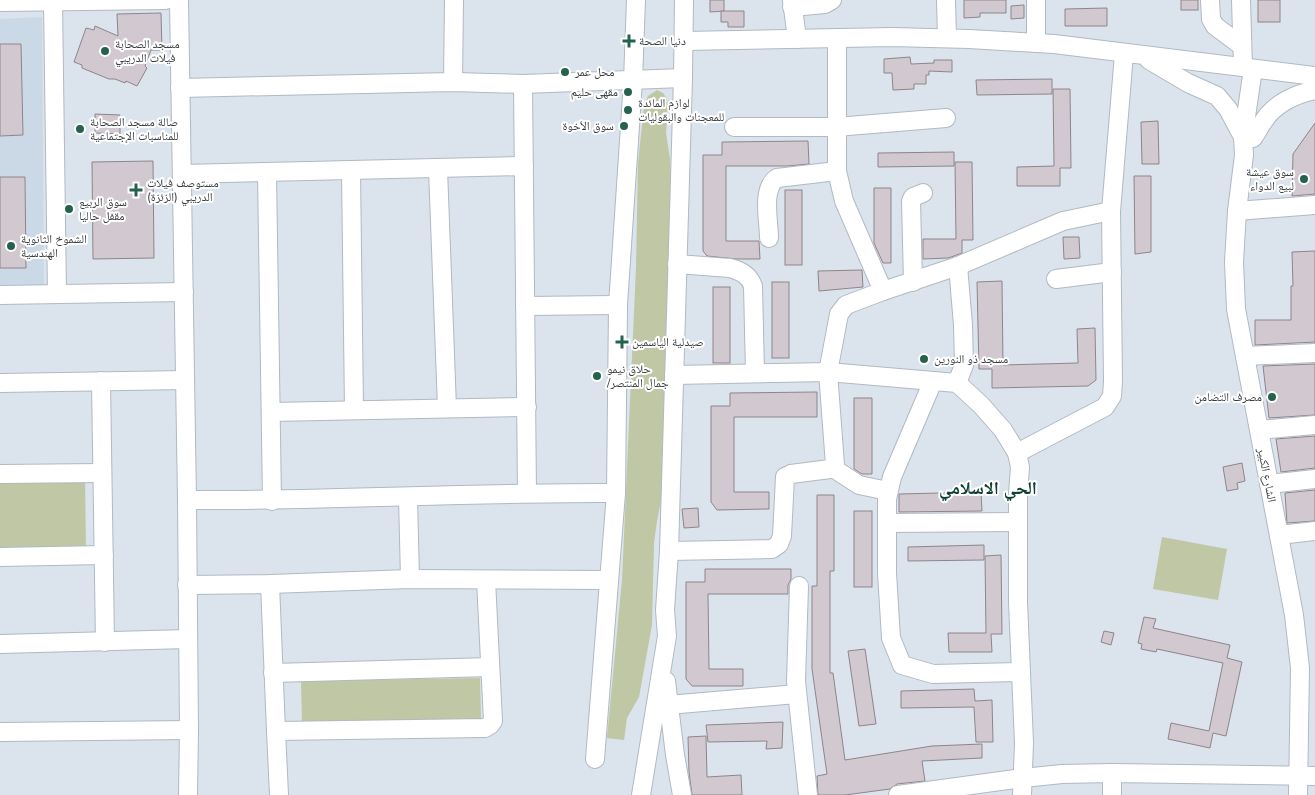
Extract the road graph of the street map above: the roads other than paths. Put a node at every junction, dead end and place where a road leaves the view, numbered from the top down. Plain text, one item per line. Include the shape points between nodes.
1 (166, 0) edge
2 (179, 0) edge
3 (454, 0) edge
4 (636, 0) edge
5 (684, 0) edge
6 (832, 0) edge
7 (946, 0) edge
8 (1036, 0) edge
9 (1210, 0) edge
10 (1241, 0) edge
11 (0, 2) edge
12 (52, 2) junction
13 (792, 4) edge
14 (836, 38) junction
15 (947, 38) junction
16 (797, 39) junction
17 (684, 41) junction
18 (1036, 43) junction
19 (1242, 46) junction
20 (1124, 54) junction
21 (1142, 56) junction
22 (1253, 69) junction
23 (1315, 76) edge
24 (684, 78) junction
25 (633, 80) junction
26 (453, 82) junction
27 (523, 84) junction
28 (180, 88) junction
29 (1315, 90) edge
30 (946, 118) dead end
31 (734, 127) dead end
32 (836, 127) junction
33 (1247, 143) junction
34 (524, 166) junction
35 (438, 169) junction
36 (351, 171) junction
37 (837, 171) junction
38 (267, 173) junction
39 (182, 174) junction
40 (923, 193) dead end
41 (1315, 205) edge
42 (1237, 210) junction
43 (1111, 211) junction
44 (769, 238) dead end
45 (677, 264) junction
46 (958, 266) junction
47 (1112, 272) junction
48 (1056, 279) dead end
49 (914, 282) junction
50 (883, 291) junction
51 (184, 292) junction
52 (57, 294) junction
53 (0, 295) edge
54 (618, 305) junction
55 (525, 306) junction
56 (1315, 352) edge
57 (1245, 356) junction
58 (828, 372) junction
59 (755, 373) junction
60 (674, 376) junction
61 (185, 380) junction
62 (101, 381) junction
63 (933, 382) junction
64 (0, 383) edge
65 (957, 383) junction
66 (527, 407) junction
67 (447, 408) junction
68 (354, 410) junction
69 (271, 412) junction
70 (1315, 425) edge
71 (1258, 430) junction
72 (1017, 453) junction
73 (833, 468) junction
74 (102, 473) junction
75 (0, 474) edge
76 (1315, 479) edge
77 (1269, 484) junction
78 (888, 491) junction
79 (527, 492) junction
80 (616, 493) junction
81 (408, 497) junction
82 (187, 500) junction
83 (272, 501) junction
84 (1018, 522) junction
85 (887, 523) junction
86 (1315, 531) edge
87 (1279, 535) junction
88 (669, 550) junction
89 (104, 555) junction
90 (0, 557) edge
91 (410, 579) junction
92 (486, 580) junction
93 (610, 580) junction
94 (187, 584) junction
95 (270, 584) junction
96 (799, 586) dead end
97 (665, 610) junction
98 (188, 639) junction
99 (105, 642) junction
100 (0, 644) edge
101 (664, 661) junction
102 (490, 667) junction
103 (1020, 672) junction
104 (274, 673) junction
105 (797, 694) junction
106 (668, 705) junction
107 (189, 730) junction
108 (276, 731) junction
109 (0, 732) edge
110 (595, 759) dead end
111 (1112, 773) junction
112 (1307, 776) edge
113 (1022, 786) edge
114 (188, 795) edge
115 (279, 795) edge
116 (630, 795) edge
117 (641, 795) edge
118 (682, 795) edge
119 (808, 795) edge
120 (898, 795) edge
121 (1112, 795) edge
122 (1298, 795) edge

1 - 12 street
2 - 28 street
3 - 26 street
4 - 25 street
5 - 17 street
6 - 13 street via 825,4
7 - 15 street
8 - 18 street
9 - 19 street via 1211,19 1215,26
10 - 19 street, الشارع الكبير
11 - 12 street
12 - 52 street
13 - 16 street
14 - 15 street
14 - 16 street
14 - 32 street
15 - 18 street
16 - 17 street
17 - 24 street
18 - 20 street
19 - 22 street, الشارع الكبير
20 - 21 street
20 - 43 street
21 - 22 street
21 - 33 street via 1216,96 1228,108
22 - 23 street
22 - 33 street, الشارع الكبير
24 - 25 street
24 - 45 street
25 - 27 street
25 - 54 street
26 - 27 street
26 - 28 street
27 - 34 street
28 - 39 street
29 - 33 street via 1298,94 1278,106
30 - 32 street
31 - 32 street
32 - 37 street
33 - 42 street, الشارع الكبير
34 - 35 street
34 - 55 street
35 - 36 street
35 - 67 street
36 - 38 street
36 - 68 street
37 - 44 street via 777,178 772,182 768,197
37 - 50 street via 844,201
38 - 39 street
38 - 69 street
39 - 51 street
40 - 49 street via 913,197 911,202
41 - 42 street
42 - 57 street, الشارع الكبير via 1236,309
43 - 46 street via 1063,221
43 - 47 street
45 - 59 street via 730,268 739,270 750,279 753,286
45 - 60 street
46 - 49 street
46 - 65 street via 964,365
47 - 48 street
47 - 72 street via 1112,396 1104,407
49 - 50 street
50 - 58 street via 846,305 839,314
51 - 52 street
51 - 61 street
52 - 53 street
54 - 55 street
54 - 80 street
55 - 66 street
56 - 57 street
57 - 71 street, الشارع الكبير
58 - 59 street
58 - 63 street
58 - 73 street
59 - 60 street
60 - 88 street
61 - 62 street
61 - 82 street
62 - 64 street
62 - 74 street
63 - 65 street
63 - 78 street
65 - 72 street via 981,405
66 - 67 street
66 - 79 street
67 - 68 street
68 - 69 street
69 - 83 street
70 - 71 street
71 - 77 street, الشارع الكبير
72 - 84 street via 1020,467
73 - 78 street via 859,485
73 - 88 street via 786,477 782,536 772,549
74 - 75 street
74 - 89 street
76 - 77 street
77 - 87 street, الشارع الكبير
78 - 85 street
79 - 80 street
79 - 81 street
80 - 93 street
81 - 83 street
81 - 91 street
82 - 83 street
82 - 94 street
84 - 85 street
84 - 103 street
85 - 103 street via 890,638 902,665 933,674
86 - 87 street
87 - 112 street, الشارع الكبير via 1294,615
88 - 97 street
89 - 90 street
89 - 99 street
91 - 92 street
91 - 95 street
92 - 93 street
92 - 102 street
93 - 110 street
94 - 95 street
94 - 98 street
95 - 104 street
96 - 105 street
97 - 101 street via 667,636
97 - 116 street via 656,634
98 - 99 street
98 - 107 street
99 - 100 street
101 - 106 street
101 - 117 street
102 - 104 street
102 - 108 street via 493,721 484,728
103 - 113 street via 1024,735
104 - 108 street
105 - 106 street
105 - 119 street
106 - 118 street
107 - 109 street
107 - 114 street
108 - 115 street
111 - 112 street
111 - 113 street via 1062,774
111 - 121 street
112 - 122 street, الشارع الكبير
113 - 120 street

